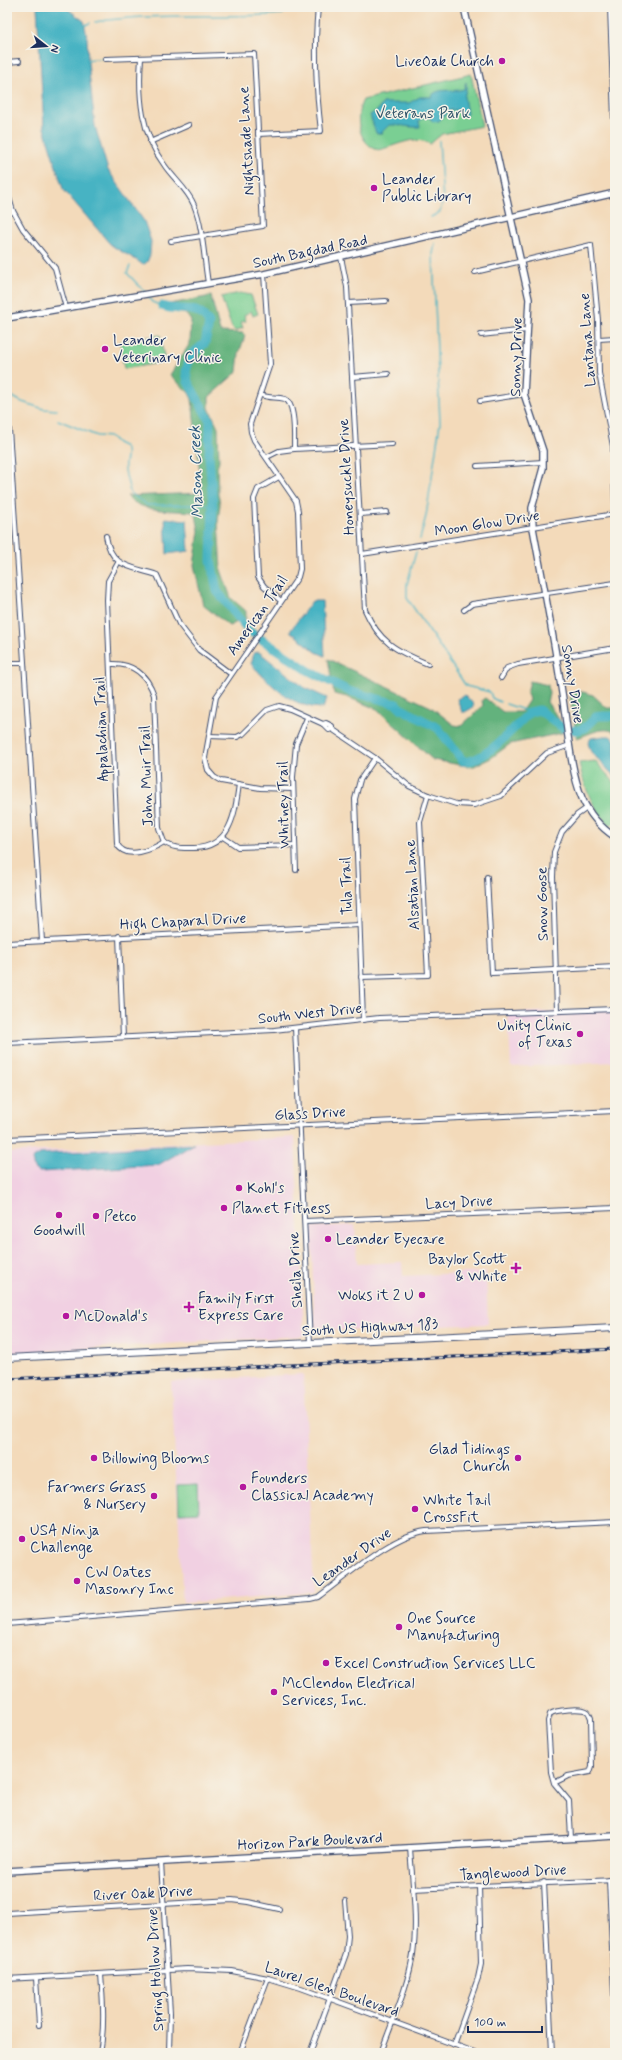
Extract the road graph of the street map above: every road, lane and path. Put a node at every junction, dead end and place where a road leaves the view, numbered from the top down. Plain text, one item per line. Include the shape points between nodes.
1 (318, 7) edge
2 (464, 7) edge
3 (610, 7) edge
4 (141, 58) junction
5 (105, 59) dead end
6 (19, 61) dead end
7 (7, 62) edge
8 (189, 125) dead end
9 (258, 134) junction
10 (150, 142) junction
11 (615, 148) edge
12 (7, 191) edge
13 (615, 193) edge
14 (13, 211) junction
15 (7, 213) edge
16 (512, 217) junction
17 (201, 236) junction
18 (171, 241) dead end
19 (341, 257) junction
20 (522, 262) junction
21 (475, 272) dead end
22 (264, 274) junction
23 (208, 284) junction
24 (386, 301) dead end
25 (348, 303) junction
26 (66, 308) junction
27 (7, 318) edge
28 (527, 330) junction
29 (481, 335) dead end
30 (615, 338) edge
31 (599, 339) junction
32 (388, 374) dead end
33 (352, 377) junction
34 (524, 394) junction
35 (261, 395) junction
36 (7, 398) edge
37 (480, 401) dead end
38 (392, 444) dead end
39 (356, 446) junction
40 (294, 449) junction
41 (267, 457) junction
42 (543, 462) junction
43 (477, 466) dead end
44 (279, 477) junction
45 (615, 504) edge
46 (387, 512) dead end
47 (360, 514) junction
48 (615, 514) edge
49 (533, 528) junction
50 (106, 536) dead end
51 (362, 554) junction
52 (118, 563) junction
53 (615, 583) edge
54 (545, 593) junction
55 (281, 601) junction
56 (464, 610) dead end
57 (615, 648) edge
58 (557, 657) junction
59 (7, 663) edge
60 (24, 663) junction
61 (111, 664) junction
62 (428, 664) dead end
63 (232, 674) junction
64 (501, 678) dead end
65 (307, 718) junction
66 (209, 736) junction
67 (570, 745) junction
68 (375, 758) junction
69 (239, 784) junction
70 (292, 789) junction
71 (428, 795) junction
72 (587, 808) junction
73 (223, 837) junction
74 (615, 837) edge
75 (164, 842) junction
76 (295, 845) junction
77 (296, 870) dead end
78 (488, 877) dead end
79 (359, 925) junction
80 (119, 936) junction
81 (42, 941) junction
82 (7, 943) edge
83 (615, 967) edge
84 (556, 970) junction
85 (361, 977) junction
86 (615, 1009) edge
87 (557, 1011) junction
88 (363, 1020) junction
89 (295, 1028) junction
90 (123, 1037) junction
91 (7, 1043) edge
92 (615, 1111) edge
93 (300, 1125) junction
94 (7, 1139) edge
95 (615, 1208) edge
96 (305, 1221) junction
97 (615, 1328) edge
98 (310, 1343) junction
99 (7, 1358) edge
100 (615, 1522) edge
101 (7, 1624) edge
102 (554, 1783) junction
103 (615, 1836) edge
104 (571, 1838) junction
105 (410, 1847) junction
106 (161, 1862) junction
107 (7, 1871) edge
108 (609, 1880) junction
109 (615, 1880) edge
110 (544, 1882) junction
111 (479, 1886) junction
112 (412, 1889) junction
113 (345, 1901) dead end
114 (164, 1904) junction
115 (278, 1909) dead end
116 (7, 1913) edge
117 (167, 1970) junction
118 (101, 1974) junction
119 (36, 1978) junction
120 (268, 1978) junction
121 (7, 1980) edge
122 (330, 1999) junction
123 (615, 2016) edge
124 (392, 2022) junction
125 (39, 2025) dead end
126 (454, 2045) junction
127 (100, 2053) edge
128 (169, 2053) edge
129 (240, 2053) edge
130 (310, 2053) edge
131 (380, 2053) edge
132 (477, 2053) edge
133 (552, 2053) edge

1 - 9 street via 316,77 321,131
2 - 16 street, Sonny Drive
3 - 11 street
4 - 5 street
4 - 9 street, Nightshade Lane via 254,54
4 - 10 street via 141,110
6 - 7 street
8 - 10 street
9 - 17 street, Nightshade Lane via 263,226
10 - 17 street via 164,165 188,193 194,205
12 - 14 street
13 - 16 street, South Bagdad Road
14 - 15 street
14 - 26 street via 23,229 55,268
16 - 19 street, South Bagdad Road
16 - 20 street, Sonny Drive
17 - 18 street
17 - 23 street
19 - 22 street, South Bagdad Road
19 - 25 street, Honeysuckle Drive via 347,280
20 - 21 street
20 - 28 street, Sonny Drive via 528,299
20 - 31 street, Lantana Lane via 591,245
22 - 23 street, South Bagdad Road
22 - 35 street, American Trail via 270,358
23 - 26 street, South Bagdad Road
24 - 25 street
25 - 33 street, Honeysuckle Drive
26 - 27 street, South Bagdad Road
28 - 29 street
28 - 34 street, Sonny Drive
30 - 31 street
31 - 45 street, Lantana Lane via 599,373 613,446
32 - 33 street
33 - 39 street, Honeysuckle Drive
34 - 37 street
34 - 42 street, Sonny Drive via 540,438
35 - 40 street via 270,399 285,399 290,403
35 - 41 street, American Trail via 250,428 254,440
36 - 60 street
38 - 39 street
39 - 40 street
39 - 47 street, Honeysuckle Drive
40 - 41 street via 279,451
41 - 44 street, American Trail
42 - 43 street
42 - 49 street, Sonny Drive via 532,508
44 - 55 street, American Trail via 297,506 300,569 298,577
44 - 55 street via 258,489 254,499 258,577 261,584
46 - 47 street
47 - 51 street, Honeysuckle Drive
48 - 49 street, Moon Glow Drive
49 - 51 street, Moon Glow Drive
49 - 54 street, Sonny Drive
50 - 52 street via 108,549
51 - 62 street, Honeysuckle Drive via 365,610 373,627 388,645
52 - 61 street, Appalachian Trail via 108,581
52 - 63 street via 157,575 178,624 199,650
53 - 54 street
54 - 56 street via 472,604
54 - 58 street, Sonny Drive
55 - 63 street, American Trail
57 - 58 street
58 - 64 street via 508,668
58 - 67 street, Sonny Drive
59 - 60 street
60 - 81 street
61 - 75 street, John Muir Trail via 126,664 135,669 151,687 154,695 160,828
61 - 75 street, Appalachian Trail via 117,844 126,852 146,851
63 - 66 street, American Trail via 214,701
65 - 66 street via 286,707 274,707 240,736
65 - 68 street via 329,724 332,729
65 - 70 street, Whitney Trail via 296,744
66 - 69 street, American Trail via 206,758 208,770 217,779
67 - 71 street via 547,753 501,796 474,805 456,804
67 - 72 street, Sonny Drive via 579,791
68 - 71 street via 409,786
68 - 79 street, Tula Trail via 360,780 355,799
69 - 70 street, American Trail via 269,789
69 - 73 street via 234,813
70 - 76 street, Whitney Trail
71 - 85 street, Alsatian Lane via 420,822 428,975
72 - 74 street, Sonny Drive
72 - 84 street, Snow Goose via 562,832 554,852
73 - 75 street, John Muir Trail via 214,844 202,848 178,848
73 - 76 street via 238,847
76 - 77 street, Whitney Trail
78 - 84 street via 492,973
79 - 80 street, High Chaparal Drive
79 - 85 street, Tula Trail
80 - 81 street, High Chaparal Drive
80 - 90 street
81 - 82 street, High Chaparal Drive
83 - 84 street
84 - 87 street, Snow Goose
85 - 88 street, Tula Trail
86 - 87 street, South West Drive
87 - 88 street, South West Drive
88 - 89 street, South West Drive
89 - 90 street, South West Drive
89 - 93 street, Sheila Drive
90 - 91 street, South West Drive
92 - 93 street, Glass Drive
93 - 94 street, Glass Drive
93 - 96 street, Sheila Drive
95 - 96 street, Lacy Drive
96 - 98 street, Sheila Drive
97 - 98 main road, South US Highway 183
98 - 99 main road, South US Highway 183
100 - 101 street, Leander Drive via 414,1533 396,1540 318,1597 310,1599
102 - 102 street via 568,1776 590,1772 591,1718 583,1709 554,1711 550,1714 550,1772
102 - 104 street via 569,1801
103 - 104 street, Horizon Park Boulevard
104 - 105 street, Horizon Park Boulevard
105 - 106 street, Horizon Park Boulevard
105 - 112 street
106 - 107 street, Horizon Park Boulevard
106 - 114 street, Spring Hollow Drive
108 - 109 street, Tanglewood Drive
108 - 110 street, Tanglewood Drive
108 - 123 street
110 - 111 street, Tanglewood Drive
110 - 133 street
111 - 112 street, Tanglewood Drive
111 - 126 street via 481,1964
112 - 124 street via 415,1936 413,1955
113 - 122 street via 347,1948
114 - 115 street, River Oak Drive via 240,1901
114 - 116 street, River Oak Drive
114 - 117 street, Spring Hollow Drive
117 - 118 street, Laurel Glen Boulevard
117 - 120 street, Laurel Glen Boulevard via 224,1970
117 - 128 street, Spring Hollow Drive
118 - 119 street, Laurel Glen Boulevard
118 - 127 street via 104,2013
119 - 121 street, Laurel Glen Boulevard
119 - 125 street
120 - 122 street, Laurel Glen Boulevard
120 - 129 street
122 - 124 street, Laurel Glen Boulevard
122 - 130 street
124 - 126 street, Laurel Glen Boulevard
124 - 131 street
126 - 132 street, Laurel Glen Boulevard

